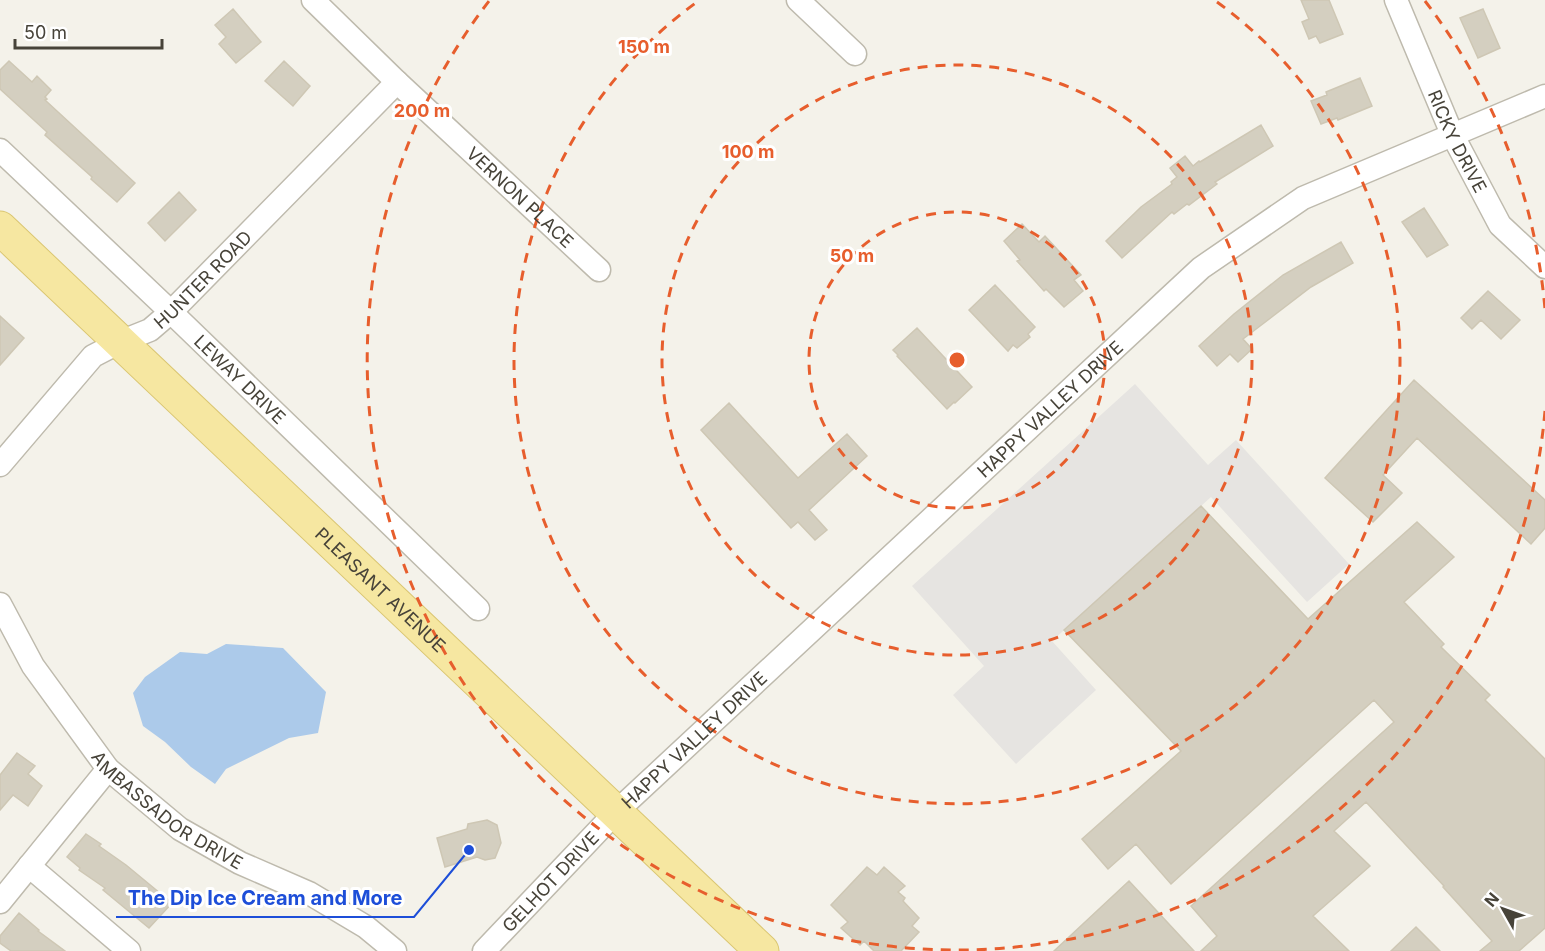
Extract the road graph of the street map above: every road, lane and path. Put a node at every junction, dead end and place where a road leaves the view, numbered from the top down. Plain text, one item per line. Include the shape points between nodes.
1 (313, 0) edge
2 (798, 0) edge
3 (1396, 0) edge
4 (855, 54) dead end
5 (398, 81) junction
6 (1545, 96) edge
7 (1452, 134) junction
8 (0, 150) edge
9 (0, 228) edge
10 (1545, 267) edge
11 (599, 270) dead end
12 (171, 312) junction
13 (120, 342) junction
14 (0, 465) edge
15 (0, 604) edge
16 (478, 609) dead end
17 (108, 769) junction
18 (616, 812) junction
19 (29, 866) junction
20 (0, 902) edge
21 (129, 951) edge
22 (395, 951) edge
23 (483, 951) edge
24 (762, 951) edge

1 - 5 street, VERNON PLACE
2 - 4 street
3 - 7 street, RICKY DRIVE
5 - 11 street, VERNON PLACE
5 - 12 street, HUNTER ROAD
6 - 7 street, HAPPY VALLEY DRIVE
7 - 10 street, RICKY DRIVE via 1500,225
7 - 18 street, HAPPY VALLEY DRIVE via 1303,198 1201,268
8 - 12 street, LEWAY DRIVE
9 - 13 main road, PLEASANT AVENUE
12 - 13 street, HUNTER ROAD via 150,330
12 - 16 street, LEWAY DRIVE
13 - 14 street, HUNTER ROAD via 93,356
13 - 18 main road, PLEASANT AVENUE
15 - 17 street, AMBASSADOR DRIVE via 33,666
17 - 19 street
17 - 22 street, AMBASSADOR DRIVE via 180,829 240,863 309,893 366,927
18 - 23 street, GELHOT DRIVE
18 - 24 main road, PLEASANT AVENUE
19 - 20 street
19 - 21 street

